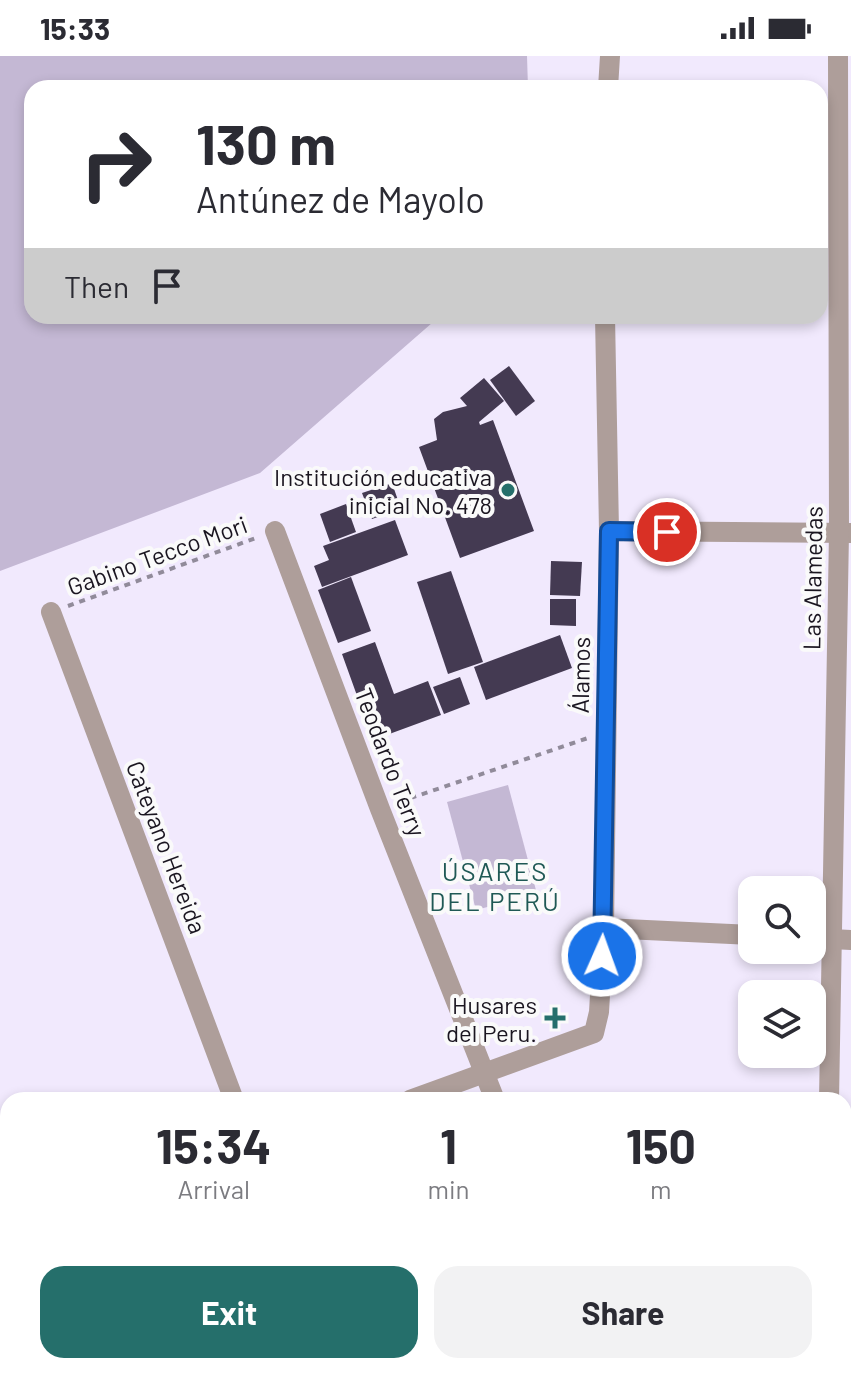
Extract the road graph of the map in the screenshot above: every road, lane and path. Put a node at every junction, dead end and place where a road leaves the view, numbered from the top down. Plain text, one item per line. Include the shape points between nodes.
1 (610, 56) edge
2 (838, 56) edge
3 (608, 80) edge
4 (836, 166) edge
5 (605, 324) edge
6 (275, 531) joint
7 (609, 531) junction
8 (845, 533) edge
9 (51, 612) joint
10 (605, 732) junction
11 (380, 809) junction
12 (604, 928) junction
13 (738, 934) edge
14 (832, 939) edge
15 (484, 1072) junction
16 (231, 1092) edge
17 (431, 1092) edge
18 (492, 1092) edge
19 (829, 1092) edge

1 - 3 street
2 - 4 street, Las Alamedas
4 - 8 street, Las Alamedas
5 - 7 street, Álamos
6 - 9 path, Gabino Tecco Mori
6 - 11 street, Teodardo Terry
7 - 8 street
7 - 10 street, Álamos
8 - 14 street, Las Alamedas
9 - 16 street, Cateyano Hereida
10 - 11 path
10 - 12 street, Álamos
11 - 15 street, Teodardo Terry
12 - 13 street
12 - 15 street, Álamos via 594,1033
14 - 19 street, Las Alamedas
15 - 17 street
15 - 18 street, Teodardo Terry

